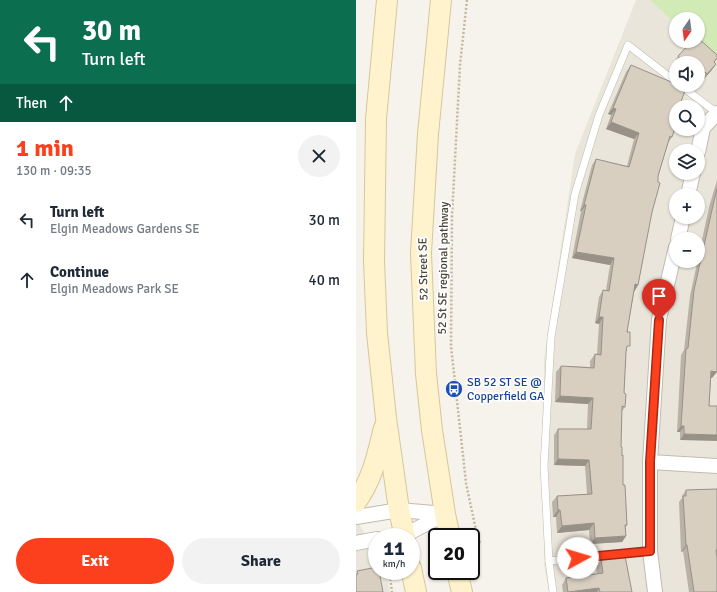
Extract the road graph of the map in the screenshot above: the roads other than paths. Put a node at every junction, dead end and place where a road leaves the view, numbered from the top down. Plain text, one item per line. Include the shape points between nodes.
1 (387, 0) edge
2 (441, 0) edge
3 (669, 77) edge
4 (689, 92) edge
5 (717, 113) edge
6 (700, 144) edge
7 (671, 268) edge
8 (386, 418) junction
9 (650, 462) junction
10 (717, 466) edge
11 (356, 502) edge
12 (399, 510) junction
13 (445, 514) junction
14 (356, 517) edge
15 (400, 528) edge
16 (416, 528) edge
17 (448, 528) edge
18 (368, 541) edge
19 (356, 543) edge
20 (650, 551) junction
21 (549, 561) junction
22 (414, 580) edge
23 (459, 580) edge
24 (416, 592) edge
25 (462, 592) edge
26 (554, 592) edge
27 (655, 592) edge

1 - 8 main road via 376,119 374,261
2 - 13 main road, 52 Street SE via 428,134 421,253 426,374
3 - 21 lane via 628,45 599,115 575,194 551,337 544,466
4 - 5 lane
5 - 6 street via 704,128
7 - 9 street via 659,320
8 - 11 main road via 373,472
8 - 12 main road
9 - 10 street
9 - 20 street
12 - 13 street
12 - 14 street
12 - 15 main road
13 - 16 street
13 - 17 main road, 52 Street SE
18 - 19 street
20 - 21 lane
20 - 27 street
21 - 26 lane
22 - 24 main road
23 - 25 main road

